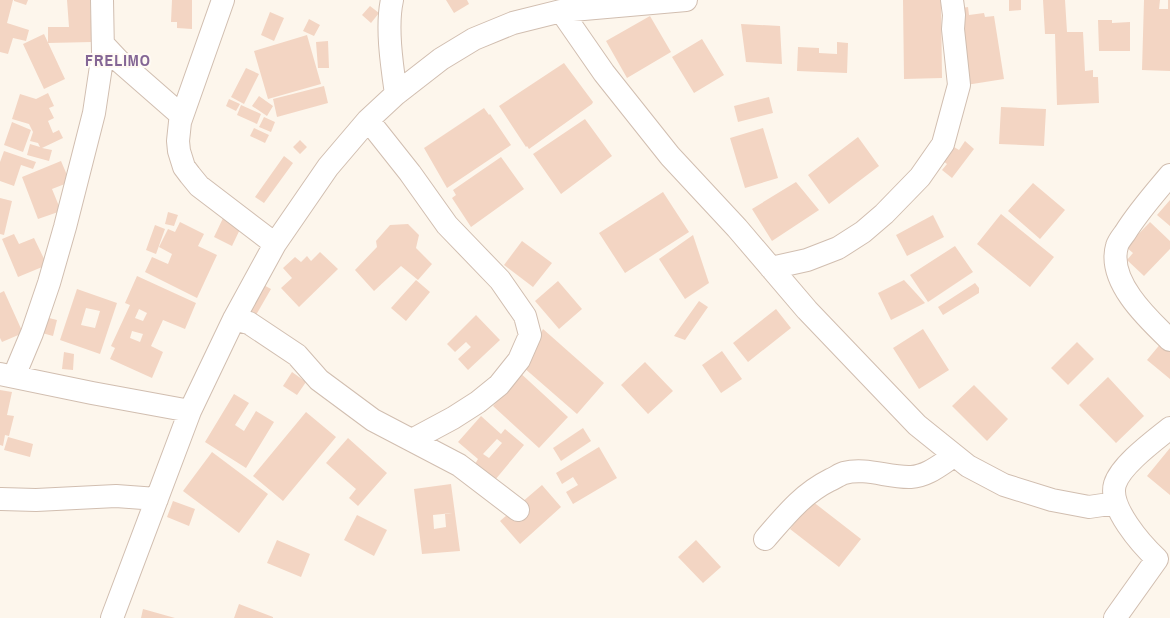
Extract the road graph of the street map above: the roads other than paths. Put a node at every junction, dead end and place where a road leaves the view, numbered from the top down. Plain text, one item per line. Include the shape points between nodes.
1 (102, 0) edge
2 (222, 0) edge
3 (392, 0) edge
4 (686, 0) edge
5 (952, 0) edge
6 (561, 11) junction
7 (103, 44) junction
8 (396, 94) junction
9 (182, 116) junction
10 (368, 120) junction
11 (1170, 175) edge
12 (275, 244) junction
13 (771, 268) junction
14 (234, 320) junction
15 (1170, 340) edge
16 (7, 375) edge
17 (190, 411) junction
18 (1170, 428) edge
19 (412, 440) junction
20 (954, 456) junction
21 (157, 499) junction
22 (1, 500) edge
23 (1116, 503) junction
24 (518, 510) dead end
25 (765, 539) dead end
26 (112, 618) edge
27 (1115, 618) edge

1 - 7 street
2 - 9 street
3 - 8 street via 390,54
4 - 6 street
5 - 13 street via 959,84 943,144 920,177 863,232 838,248 807,260
6 - 8 street via 513,23 474,39 441,59
6 - 13 street via 604,73 670,156
7 - 9 street
7 - 16 street via 94,113 49,283 32,333
8 - 10 street
9 - 12 street via 178,141 184,167 199,186
10 - 12 street via 328,167
10 - 19 street via 447,225 500,280 525,316 530,335 519,360 499,385 453,418
11 - 15 street via 1117,245 1115,260 1123,285 1147,318
12 - 14 street
13 - 20 street via 806,310 917,426
14 - 17 street
14 - 19 street via 249,323 297,355 319,380 373,420
16 - 17 street
17 - 21 street
18 - 23 street via 1122,472 1114,485
19 - 24 street via 459,465
20 - 23 street via 1004,485 1052,500 1089,507
20 - 25 street via 932,471 912,477 867,472 844,473 817,487 802,499
21 - 22 street via 116,496
21 - 26 street
23 - 27 street via 1128,526 1157,559

